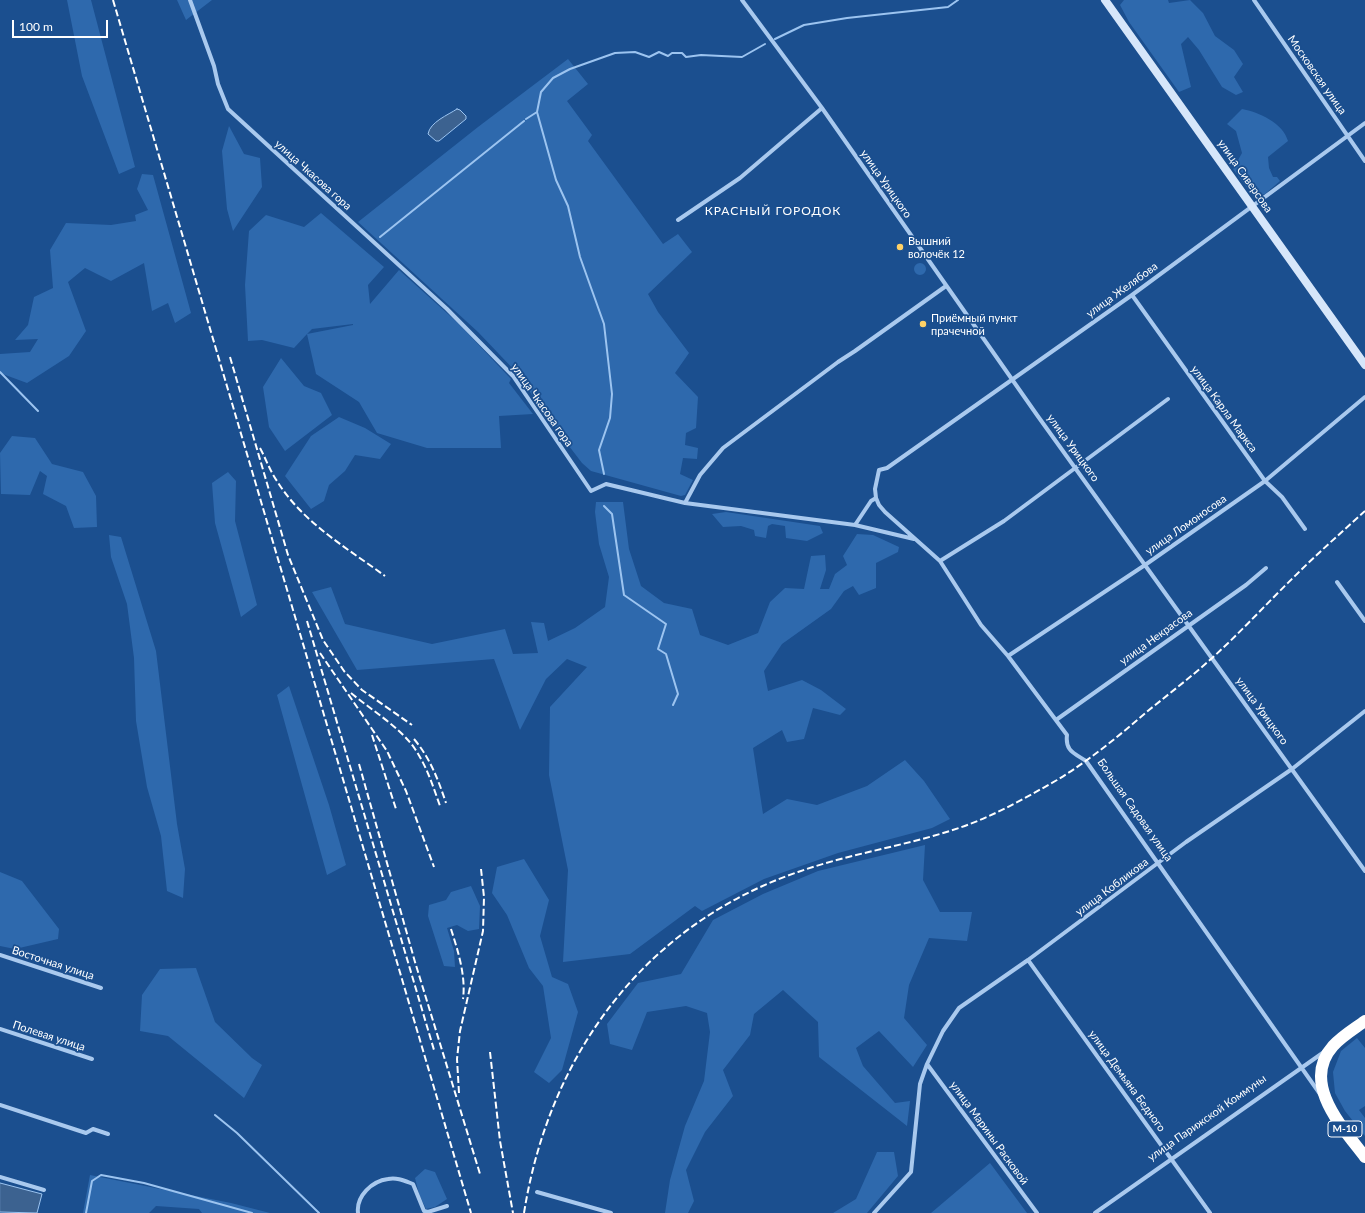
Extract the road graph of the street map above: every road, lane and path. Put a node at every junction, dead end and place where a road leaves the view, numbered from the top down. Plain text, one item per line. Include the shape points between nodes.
1 (190, 0) edge
2 (742, 0) edge
3 (1105, 0) edge
4 (1254, 0) edge
5 (822, 108) junction
6 (1365, 123) edge
7 (1348, 135) junction
8 (1365, 161) edge
9 (1253, 206) junction
10 (678, 220) dead end
11 (946, 286) junction
12 (1132, 295) junction
13 (1365, 365) edge
14 (1013, 379) junction
15 (1365, 397) edge
16 (1168, 399) dead end
17 (1076, 466) junction
18 (1265, 481) junction
19 (876, 498) junction
20 (685, 503) junction
21 (855, 525) junction
22 (1305, 529) dead end
23 (916, 540) junction
24 (940, 561) junction
25 (1145, 565) junction
26 (1266, 568) dead end
27 (1337, 582) dead end
28 (1365, 621) edge
29 (1188, 625) junction
30 (1008, 656) junction
31 (1365, 711) edge
32 (1056, 720) junction
33 (1292, 769) junction
34 (1157, 864) junction
35 (1365, 871) edge
36 (0, 955) edge
37 (1028, 960) junction
38 (100, 988) dead end
39 (1365, 1021) edge
40 (0, 1029) edge
41 (1334, 1044) junction
42 (92, 1059) dead end
43 (927, 1064) junction
44 (1302, 1068) junction
45 (1322, 1071) joint
46 (1327, 1104) junction
47 (0, 1105) edge
48 (108, 1134) dead end
49 (1365, 1158) edge
50 (1172, 1159) junction
51 (0, 1178) edge
52 (44, 1190) dead end
53 (537, 1192) dead end
54 (447, 1206) dead end
55 (358, 1213) edge
56 (611, 1213) edge
57 (874, 1213) edge
58 (1037, 1213) edge
59 (1095, 1213) edge
60 (1210, 1213) edge

1 - 20 street, улица Чкасова гора via 228,109 447,309 513,376 591,491 606,484
2 - 5 street, улица Урицкого
3 - 9 street, улица Сиверсова
4 - 7 street, Московская улица
5 - 10 street via 740,178
5 - 11 street, улица Урицкого
6 - 7 street, улица Желябова
7 - 8 street, Московская улица
7 - 9 street, улица Желябова
9 - 12 street, улица Желябова
9 - 13 street, улица Сиверсова
11 - 14 street, улица Урицкого
11 - 20 street via 723,448 700,475
12 - 14 street, улица Желябова
12 - 18 street, улица Карла Маркса
14 - 17 street, улица Урицкого
14 - 19 street, улица Желябова via 887,468 879,470 876,479
15 - 18 street, улица Ломоносова
16 - 17 street
17 - 24 street via 1004,521
17 - 25 street, улица Урицкого
18 - 22 street, улица Карла Маркса via 1282,497
18 - 25 street, улица Ломоносова
19 - 21 street via 871,501
19 - 23 street, Большая Садовая улица via 885,512
20 - 21 street, улица Чкасова гора
21 - 23 street, улица Чкасова гора
23 - 24 street, Большая Садовая улица
24 - 30 street, Большая Садовая улица via 981,625
25 - 29 street, улица Урицкого
25 - 30 street, улица Ломоносова
26 - 29 street, улица Некрасова
27 - 28 street
29 - 32 street, улица Некрасова
29 - 33 street, улица Урицкого
30 - 32 street, Большая Садовая улица
31 - 33 street, улица Кобликова
32 - 34 street, Большая Садовая улица via 1067,735 1066,744 1070,751 1086,762
33 - 34 street, улица Кобликова
33 - 35 street, улица Урицкого
34 - 37 street, улица Кобликова
34 - 44 street, Большая Садовая улица
36 - 38 street, Восточная улица
37 - 43 street, улица Кобликова via 959,1008 943,1031
37 - 50 street, улица Демьяна Бедного
39 - 41 highway, улица Парижской Коммуны / М-10
40 - 42 street, Полевая улица
41 - 44 street, улица Парижской Коммуны
41 - 45 highway, улица Парижской Коммуны / М-10
43 - 57 street, улица Кобликова via 920,1084 911,1172
43 - 58 street, улица Марины Расковой
44 - 46 street, Большая Садовая улица
44 - 50 street, улица Парижской Коммуны
45 - 46 highway, Большая Садовая улица / М-10 via 1322,1086
46 - 49 highway, Большая Садовая улица / М-10
47 - 48 street via 86,1133 93,1129
50 - 59 street, улица Парижской Коммуны
50 - 60 street, улица Демьяна Бедного
51 - 52 street
53 - 56 street
54 - 55 street via 424,1211 412,1184 388,1178 373,1185 362,1195 357,1205

